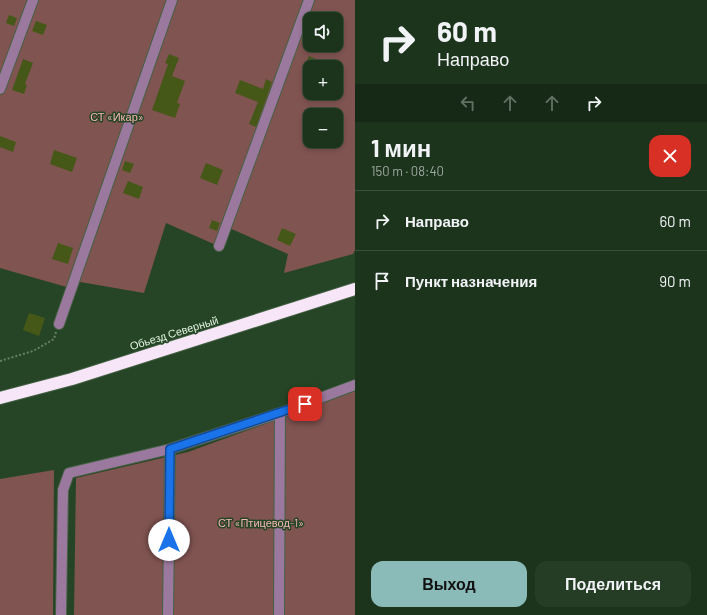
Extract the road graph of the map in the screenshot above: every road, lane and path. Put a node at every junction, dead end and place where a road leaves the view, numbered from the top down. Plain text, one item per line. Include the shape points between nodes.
1 (33, 0) edge
2 (172, 0) edge
3 (309, 0) edge
4 (0, 89) edge
5 (219, 246) dead end
6 (355, 289) edge
7 (59, 324) joint
8 (0, 361) edge
9 (355, 385) edge
10 (0, 398) edge
11 (280, 413) junction
12 (170, 449) junction
13 (61, 615) edge
14 (168, 615) edge
15 (279, 615) edge

1 - 4 street
2 - 7 street
3 - 5 street
6 - 10 highway, Обьезд Северный via 72,379
7 - 8 path via 54,339 33,351
9 - 11 street
11 - 12 street
11 - 15 street
12 - 13 street via 69,473 63,490
12 - 14 street

